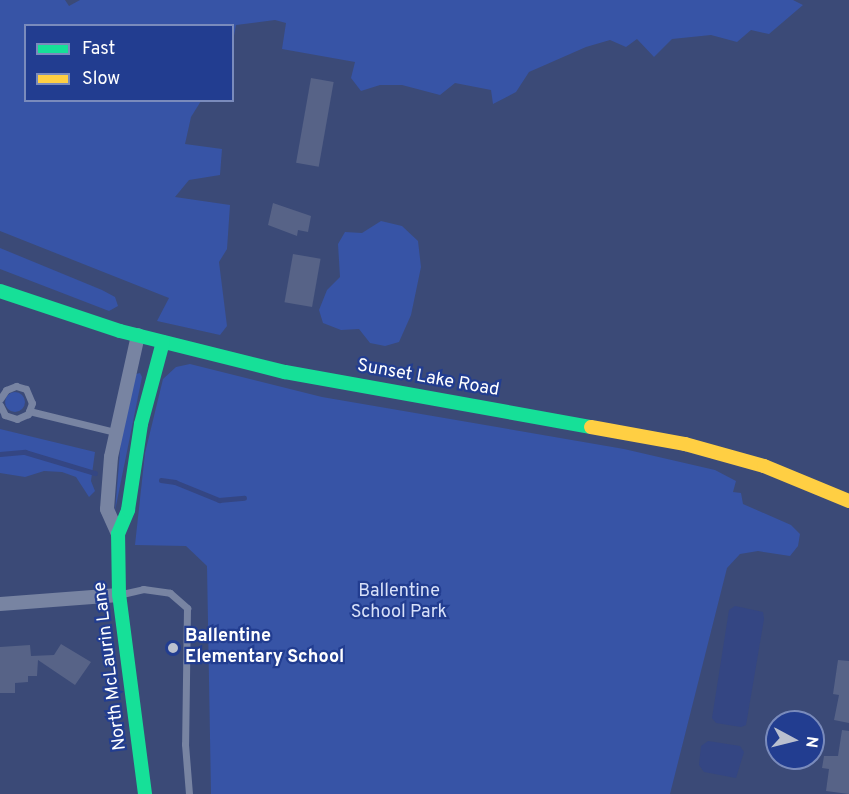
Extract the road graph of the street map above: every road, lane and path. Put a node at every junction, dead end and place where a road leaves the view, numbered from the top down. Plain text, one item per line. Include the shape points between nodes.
1 (0, 291) edge
2 (138, 335) junction
3 (163, 342) junction
4 (0, 399) edge
5 (0, 405) edge
6 (29, 411) junction
7 (115, 432) junction
8 (849, 501) edge
9 (118, 534) junction
10 (120, 595) junction
11 (0, 604) edge
12 (145, 794) edge
13 (189, 794) edge

1 - 2 main road, Sunset Lake Road
2 - 3 main road, Sunset Lake Road
2 - 7 street, North McLaurin Lane
3 - 8 main road, Sunset Lake Road via 285,372 685,444 764,466
3 - 9 main road, North McLaurin Lane via 139,436 128,510
4 - 6 lane via 10,387 21,387 32,398
5 - 6 lane via 11,418 23,417
6 - 7 lane
7 - 9 street, North McLaurin Lane via 107,509
9 - 10 main road, North McLaurin Lane
10 - 11 street
10 - 12 main road, North McLaurin Lane
10 - 13 lane via 158,590 170,593 187,608 185,744

